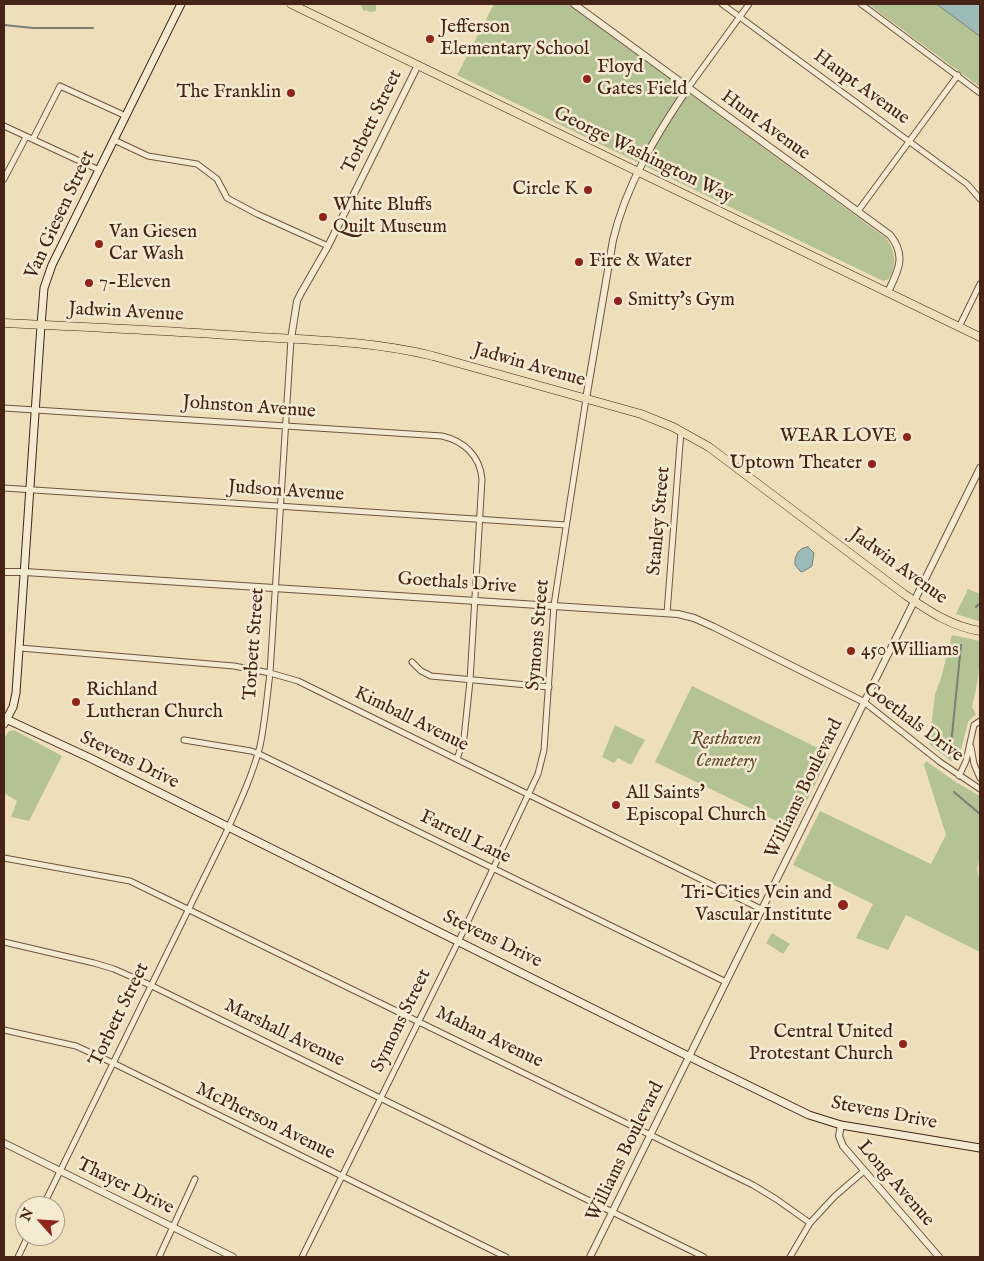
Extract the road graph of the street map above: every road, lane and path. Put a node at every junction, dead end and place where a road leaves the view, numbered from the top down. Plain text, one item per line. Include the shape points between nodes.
1 (181, 4) edge
2 (291, 4) edge
3 (574, 4) edge
4 (722, 4) edge
5 (749, 4) edge
6 (861, 4) edge
7 (740, 17) junction
8 (418, 65) junction
9 (958, 75) junction
10 (688, 88) junction
11 (980, 93) edge
12 (126, 116) junction
13 (4, 126) edge
14 (26, 136) junction
15 (34, 139) junction
16 (114, 140) junction
17 (909, 142) junction
18 (99, 170) junction
19 (638, 172) junction
20 (4, 178) edge
21 (980, 199) edge
22 (858, 211) junction
23 (328, 246) junction
24 (980, 284) edge
25 (888, 292) junction
26 (4, 323) edge
27 (40, 325) junction
28 (959, 327) junction
29 (980, 337) edge
30 (291, 339) junction
31 (586, 399) junction
32 (4, 408) edge
33 (35, 410) junction
34 (286, 426) junction
35 (681, 431) junction
36 (980, 468) edge
37 (4, 488) edge
38 (30, 490) junction
39 (280, 506) junction
40 (478, 520) junction
41 (566, 524) junction
42 (4, 572) edge
43 (25, 572) junction
44 (274, 587) junction
45 (474, 601) junction
46 (914, 601) junction
47 (554, 605) junction
48 (667, 613) junction
49 (980, 631) edge
50 (20, 648) junction
51 (412, 662) dead end
52 (270, 673) junction
53 (470, 681) junction
54 (549, 687) junction
55 (864, 702) junction
56 (5, 720) edge
57 (980, 721) edge
58 (971, 739) junction
59 (184, 740) dead end
60 (257, 753) junction
61 (457, 759) junction
62 (959, 776) junction
63 (980, 778) edge
64 (980, 789) edge
65 (529, 795) junction
66 (228, 828) junction
67 (4, 858) edge
68 (493, 868) junction
69 (189, 908) junction
70 (763, 910) junction
71 (4, 942) edge
72 (458, 942) junction
73 (726, 982) junction
74 (150, 985) junction
75 (419, 1020) junction
76 (4, 1030) edge
77 (690, 1057) junction
78 (113, 1063) junction
79 (380, 1098) junction
80 (841, 1125) junction
81 (651, 1134) junction
82 (4, 1143) edge
83 (980, 1148) edge
84 (60, 1171) junction
85 (864, 1171) junction
86 (342, 1177) junction
87 (195, 1179) dead end
88 (48, 1196) edge
89 (612, 1213) junction
90 (810, 1223) junction
91 (173, 1228) junction
92 (159, 1257) edge
93 (233, 1257) edge
94 (302, 1257) edge
95 (506, 1257) edge
96 (590, 1257) edge
97 (704, 1257) edge
98 (790, 1257) edge
99 (939, 1257) edge

1 - 12 main road, Van Giesen Street
2 - 8 main road, George Washington Way
3 - 10 street, Hunt Avenue
4 - 7 street, Haupt Avenue
5 - 7 street, Symons Street
6 - 9 street
7 - 10 street, Symons Street
7 - 17 street, Haupt Avenue
8 - 19 main road, George Washington Way
8 - 23 street, Torbett Street
9 - 11 street
9 - 17 street
10 - 19 street, Symons Street via 663,124
10 - 22 street, Hunt Avenue
12 - 15 street via 60,86
12 - 16 main road, Van Giesen Street
13 - 14 street
14 - 15 street
14 - 20 street
15 - 18 street
16 - 18 main road, Van Giesen Street
16 - 23 street via 148,156 197,164 217,179 227,198
17 - 21 street, Haupt Avenue via 966,184
17 - 22 street
18 - 27 main road, Van Giesen Street via 49,273
19 - 25 main road, George Washington Way
19 - 31 street, Symons Street via 613,240
22 - 25 street, Hunt Avenue via 890,236 897,247 899,267
23 - 30 street, Torbett Street via 301,293
24 - 28 street
25 - 28 main road, George Washington Way
26 - 27 main road, Jadwin Avenue
27 - 30 main road, Jadwin Avenue
27 - 33 main road, Van Giesen Street
28 - 29 main road, George Washington Way
30 - 31 main road, Jadwin Avenue via 420,353
30 - 34 street, Torbett Street
31 - 35 main road, Jadwin Avenue via 641,414
31 - 41 street, Symons Street
32 - 33 street, Johnston Avenue
33 - 34 street, Johnston Avenue
33 - 38 main road, Van Giesen Street
34 - 39 street, Torbett Street
34 - 40 street, Johnston Avenue via 448,438 459,442 468,448 480,466
35 - 46 main road, Jadwin Avenue via 719,455
35 - 48 street, Stanley Street
36 - 46 street, Williams Boulevard
37 - 38 street, Judson Avenue
38 - 39 street, Judson Avenue
38 - 43 main road, Van Giesen Street
39 - 40 street, Judson Avenue
39 - 44 street, Torbett Street
40 - 41 street, Judson Avenue
40 - 45 street
41 - 47 street, Symons Street
42 - 43 street, Goethals Drive
43 - 44 street, Goethals Drive
43 - 50 main road, Van Giesen Street
44 - 45 street, Goethals Drive
44 - 52 street, Torbett Street
45 - 47 street, Goethals Drive
45 - 53 street
46 - 49 main road, Jadwin Avenue via 954,625
46 - 55 street, Williams Boulevard
47 - 48 street, Goethals Drive
47 - 54 street, Symons Street
48 - 55 street, Goethals Drive via 708,624
50 - 52 street, Kimball Avenue via 234,666
50 - 56 main road, Van Giesen Street via 15,698
51 - 53 street via 431,676
52 - 60 street, Torbett Street
52 - 61 street, Kimball Avenue via 298,681
53 - 54 street
53 - 61 street via 464,738
54 - 65 street, Symons Street via 544,750
55 - 62 street, Goethals Drive
55 - 70 street, Williams Boulevard
56 - 66 main road, Stevens Drive via 90,758
57 - 58 street via 975,724
58 - 62 street
58 - 63 street via 972,757
59 - 60 street, Farrell Lane
60 - 66 street, Torbett Street
60 - 68 street, Farrell Lane
61 - 65 street, Kimball Avenue
62 - 64 street, Goethals Drive
65 - 68 street, Symons Street
65 - 70 street, Kimball Avenue
66 - 69 street, Torbett Street
66 - 72 main road, Stevens Drive
67 - 69 street, Mahan Avenue via 130,881
68 - 72 street, Symons Street
68 - 73 street, Farrell Lane
69 - 74 street, Torbett Street
69 - 75 street, Mahan Avenue
70 - 73 street, Williams Boulevard
71 - 74 street, Marshall Avenue via 94,963
72 - 75 street, Symons Street
72 - 77 main road, Stevens Drive
73 - 77 street, Williams Boulevard
74 - 78 street, Torbett Street
74 - 79 street, Marshall Avenue
75 - 79 street, Symons Street
75 - 81 street, Mahan Avenue
76 - 78 street, McPherson Avenue via 76,1046
77 - 80 main road, Stevens Drive via 809,1114
77 - 81 street, Williams Boulevard
78 - 84 street, Torbett Street
78 - 86 street, McPherson Avenue
79 - 86 street, Symons Street
79 - 89 street, Marshall Avenue
80 - 83 main road, Stevens Drive
80 - 85 street, Long Avenue via 840,1142
81 - 89 street, Williams Boulevard
81 - 90 street, Mahan Avenue via 753,1185
82 - 84 street, Thayer Drive
84 - 88 street, Torbett Street
84 - 91 street, Thayer Drive
85 - 90 street
85 - 99 street, Long Avenue
86 - 94 street, Symons Street
86 - 95 street, McPherson Avenue
87 - 91 street
89 - 96 street, Williams Boulevard
89 - 97 street, Marshall Avenue
90 - 98 street
91 - 92 street
91 - 93 street, Thayer Drive

